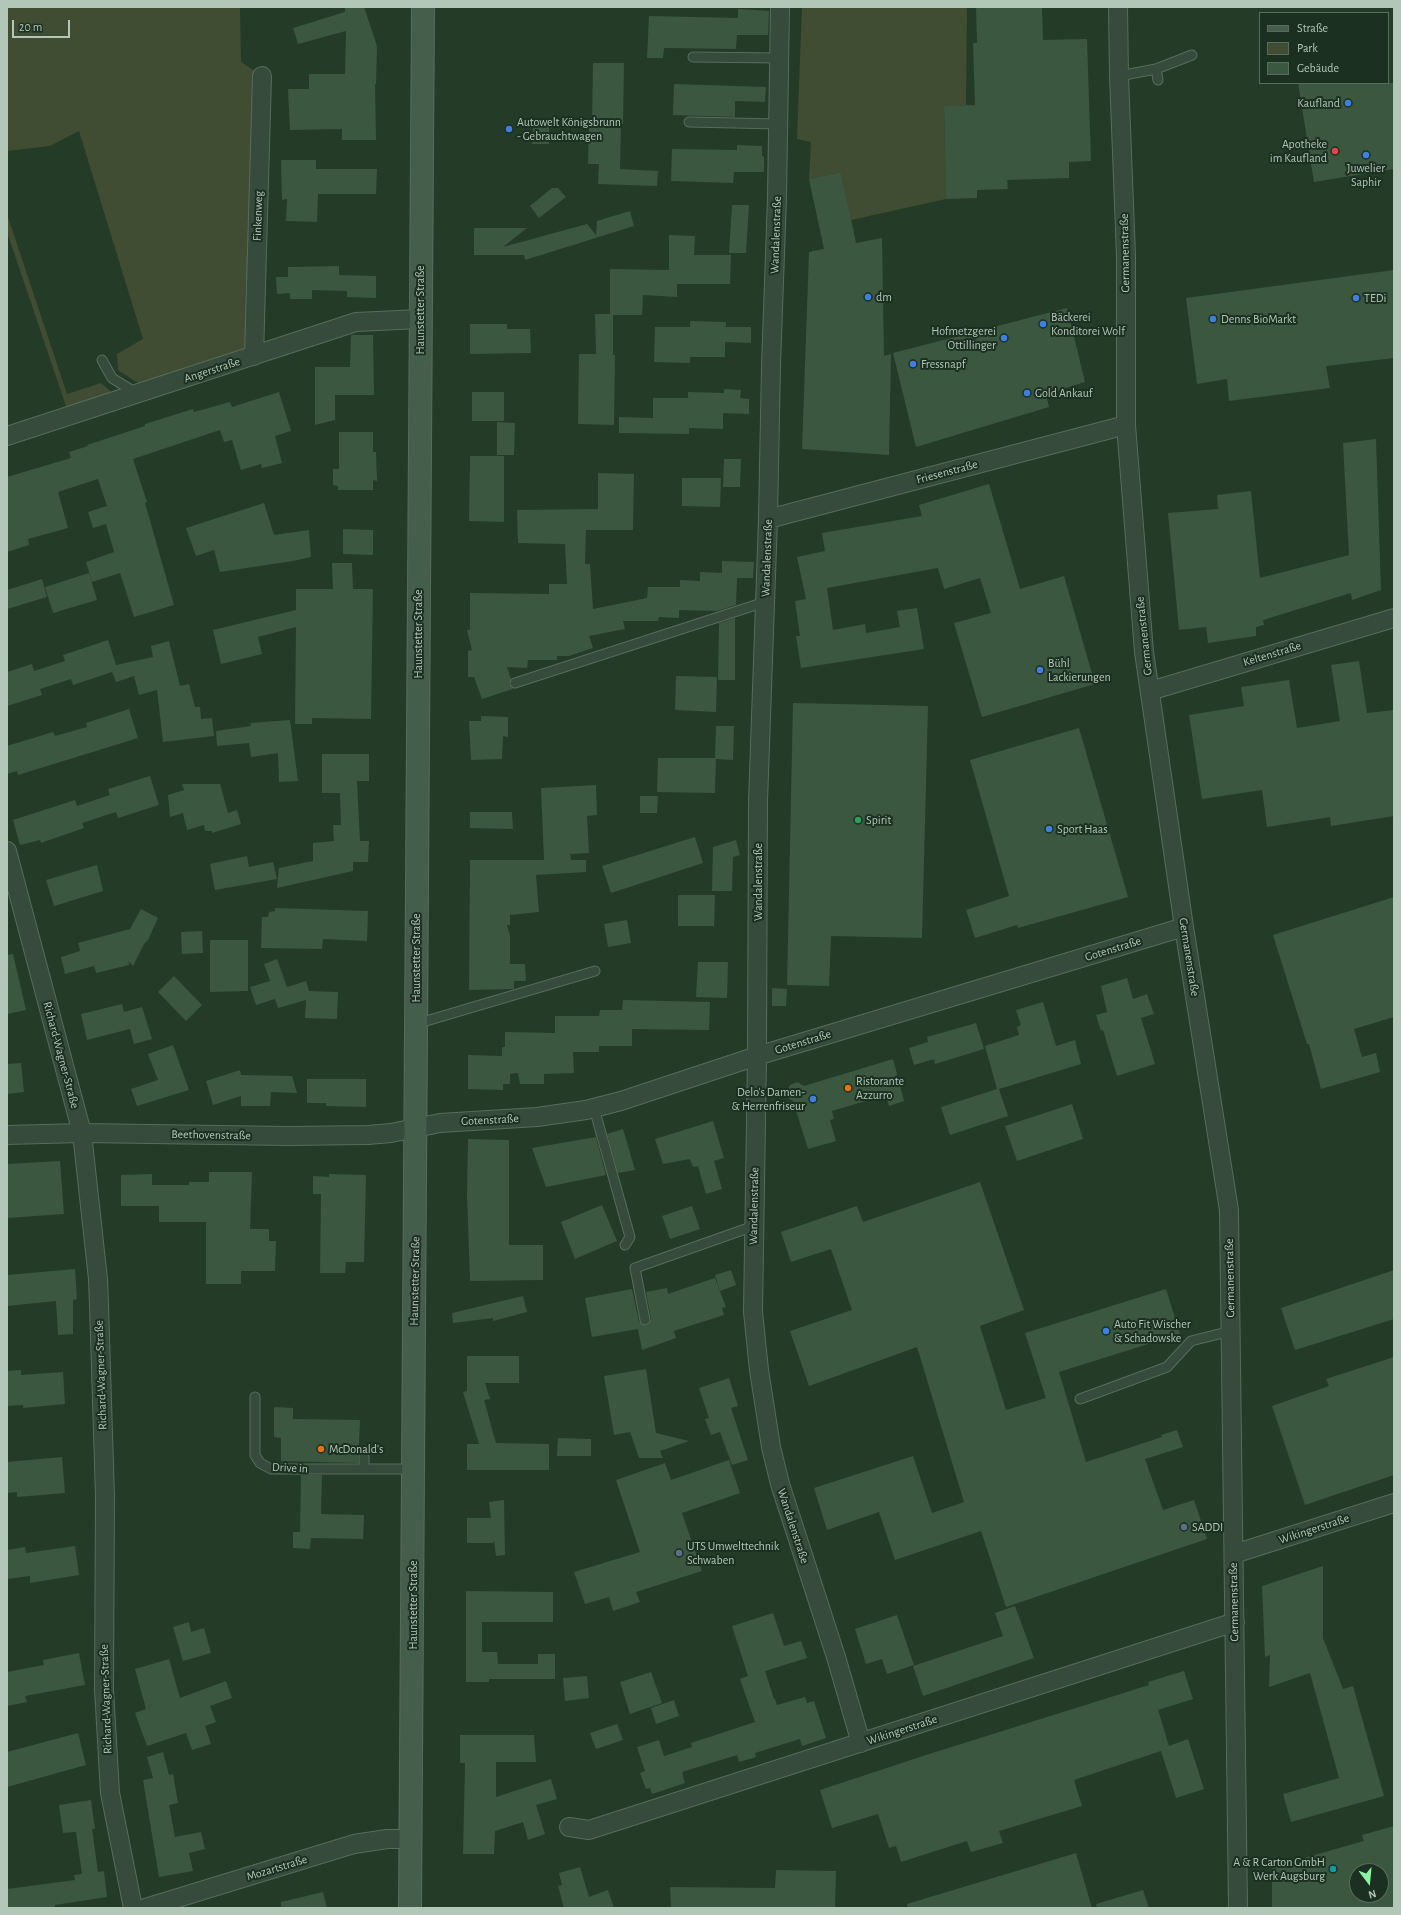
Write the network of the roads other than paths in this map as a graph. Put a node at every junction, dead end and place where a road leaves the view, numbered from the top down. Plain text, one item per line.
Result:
1 (423, 7) edge
2 (780, 7) edge
3 (1118, 7) edge
4 (1192, 55) dead end
5 (693, 57) dead end
6 (778, 58) junction
7 (1156, 68) junction
8 (262, 76) dead end
9 (1119, 76) junction
10 (1158, 80) dead end
11 (690, 122) dead end
12 (778, 124) junction
13 (420, 319) junction
14 (254, 356) junction
15 (102, 360) dead end
16 (137, 394) junction
17 (1126, 425) junction
18 (7, 436) edge
19 (768, 520) junction
20 (765, 602) junction
21 (1394, 618) edge
22 (515, 683) dead end
23 (1150, 691) junction
24 (7, 851) edge
25 (1184, 927) junction
26 (595, 971) dead end
27 (416, 1024) junction
28 (757, 1056) junction
29 (594, 1108) junction
30 (415, 1128) junction
31 (82, 1133) junction
32 (7, 1135) edge
33 (754, 1226) junction
34 (625, 1245) dead end
35 (645, 1320) dead end
36 (1231, 1331) junction
37 (255, 1397) dead end
38 (1080, 1399) dead end
39 (364, 1453) dead end
40 (364, 1469) junction
41 (413, 1469) junction
42 (1394, 1503) edge
43 (1234, 1554) junction
44 (1234, 1622) junction
45 (861, 1743) junction
46 (569, 1827) dead end
47 (411, 1839) junction
48 (133, 1908) edge
49 (145, 1908) edge
50 (410, 1908) edge
51 (1238, 1908) edge

1 - 13 main road, Haunstetter Straße
2 - 6 street, Wandalenstraße
3 - 9 street, Germanenstraße
4 - 7 lane
5 - 6 lane
6 - 12 street, Wandalenstraße
7 - 9 lane
7 - 10 lane
8 - 14 street, Finkenweg
9 - 17 street, Germanenstraße
11 - 12 lane
12 - 19 street, Wandalenstraße
13 - 14 street, Angerstraße
13 - 27 main road, Haunstetter Straße
14 - 16 street, Angerstraße
15 - 16 lane
16 - 18 street, Angerstraße
17 - 19 street, Friesenstraße
17 - 23 street, Germanenstraße
19 - 20 street, Wandalenstraße
20 - 22 lane
20 - 28 street, Wandalenstraße
21 - 23 street, Keltenstraße
23 - 25 street, Germanenstraße
24 - 31 street, Richard-Wagner-Straße
25 - 28 street, Gotenstraße
25 - 36 street, Germanenstraße
26 - 27 lane
27 - 30 main road, Haunstetter Straße
28 - 29 street, Gotenstraße
28 - 33 street, Wandalenstraße
29 - 30 street, Gotenstraße
29 - 34 lane
30 - 31 street, Beethovenstraße
30 - 41 main road, Haunstetter Straße
31 - 32 street, Beethovenstraße
31 - 48 street, Richard-Wagner-Straße
33 - 35 lane
33 - 45 street, Wandalenstraße
36 - 38 lane
36 - 43 street, Germanenstraße
37 - 40 lane, Drive in
39 - 40 lane
40 - 41 lane, Drive in
41 - 47 main road, Haunstetter Straße
42 - 43 street, Wikingerstraße
43 - 44 street, Germanenstraße
44 - 45 street, Wikingerstraße
44 - 51 street, Germanenstraße
45 - 46 street, Wikingerstraße
47 - 49 street, Mozartstraße
47 - 50 main road, Haunstetter Straße

